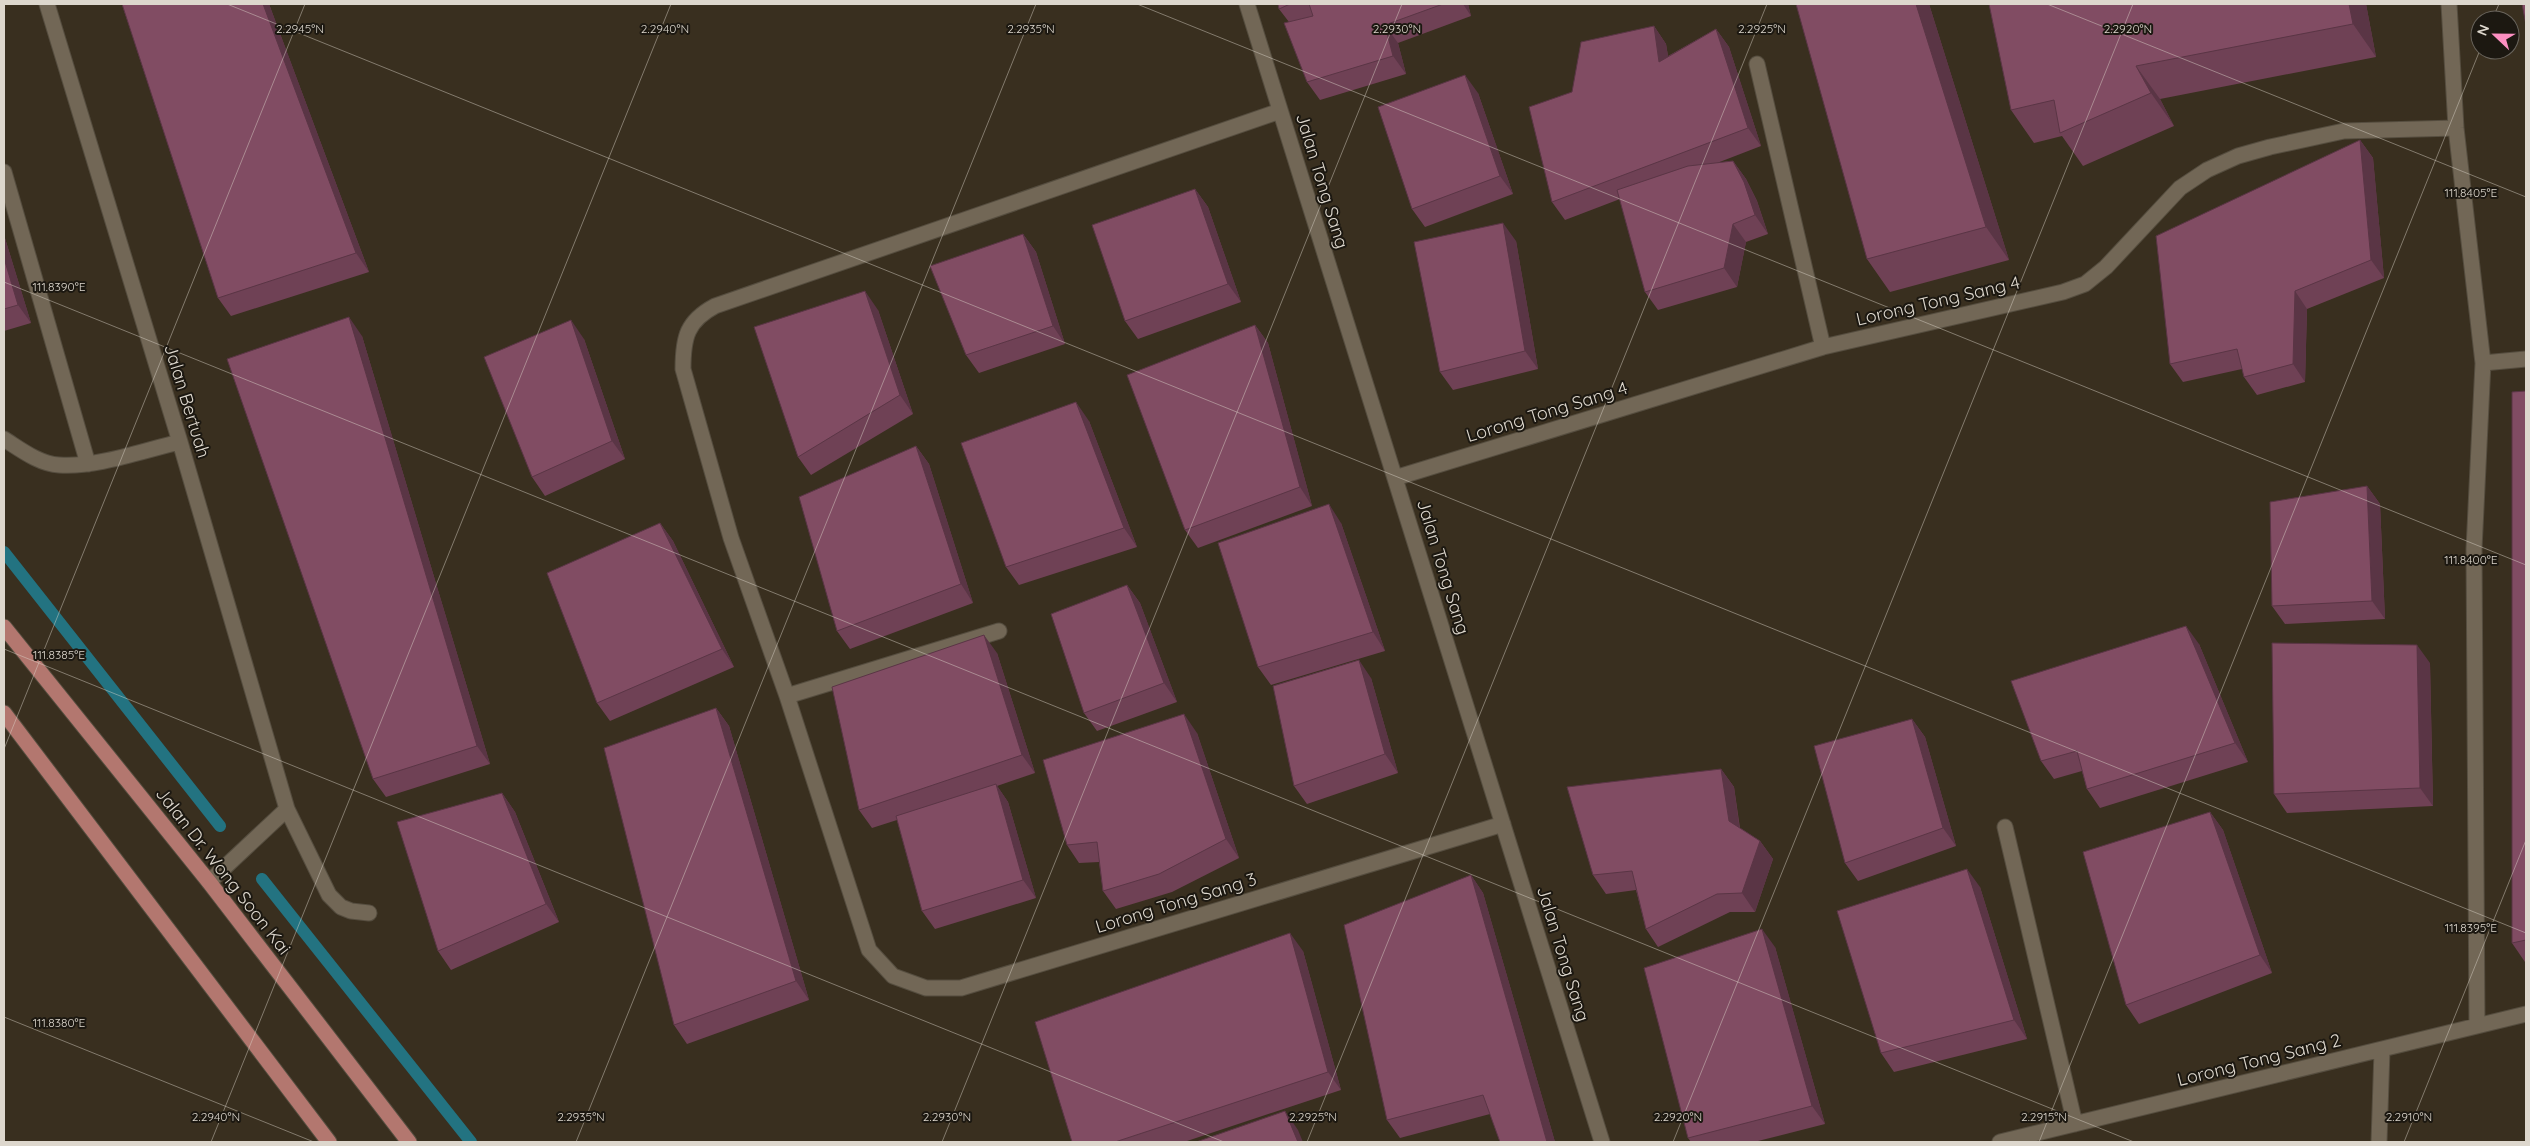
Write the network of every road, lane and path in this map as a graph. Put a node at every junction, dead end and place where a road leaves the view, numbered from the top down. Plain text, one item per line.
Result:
1 (47, 4) edge
2 (1247, 4) edge
3 (2449, 4) edge
4 (1757, 64) dead end
5 (1280, 111) junction
6 (2456, 128) junction
7 (4, 172) edge
8 (1823, 347) junction
9 (2526, 358) edge
10 (2483, 363) junction
11 (4, 439) edge
12 (180, 442) junction
13 (88, 464) junction
14 (1395, 478) junction
15 (4, 627) edge
16 (999, 631) dead end
17 (787, 696) junction
18 (4, 713) edge
19 (287, 810) junction
20 (1503, 824) junction
21 (2005, 828) dead end
22 (209, 882) junction
23 (369, 913) dead end
24 (2526, 1014) edge
25 (2477, 1025) junction
26 (2382, 1050) junction
27 (2075, 1124) junction
28 (329, 1142) edge
29 (410, 1142) edge
30 (1602, 1142) edge
31 (2000, 1142) edge
32 (2379, 1142) edge

1 - 12 street, Jalan Bertuah
2 - 5 street, Jalan Tong Sang
3 - 6 street
4 - 8 street
5 - 14 street, Jalan Tong Sang
5 - 17 street
6 - 8 street, Lorong Tong Sang 4
6 - 10 street
7 - 13 street
8 - 14 street, Lorong Tong Sang 4
9 - 10 street
10 - 25 street
11 - 13 street
12 - 13 street
12 - 19 street, Jalan Bertuah
14 - 20 street, Jalan Tong Sang
15 - 22 main road, Jalan Dr. Wong Soon Kai
16 - 17 street
17 - 20 street, Lorong Tong Sang 3
18 - 28 main road
19 - 22 street
19 - 23 street, Jalan Bertuah
20 - 30 street, Jalan Tong Sang
21 - 27 street
22 - 29 main road, Jalan Dr. Wong Soon Kai
24 - 25 street, Lorong Tong Sang 2
25 - 26 street, Lorong Tong Sang 2
26 - 27 street, Lorong Tong Sang 2
26 - 32 street
27 - 31 street, Lorong Tong Sang 2

